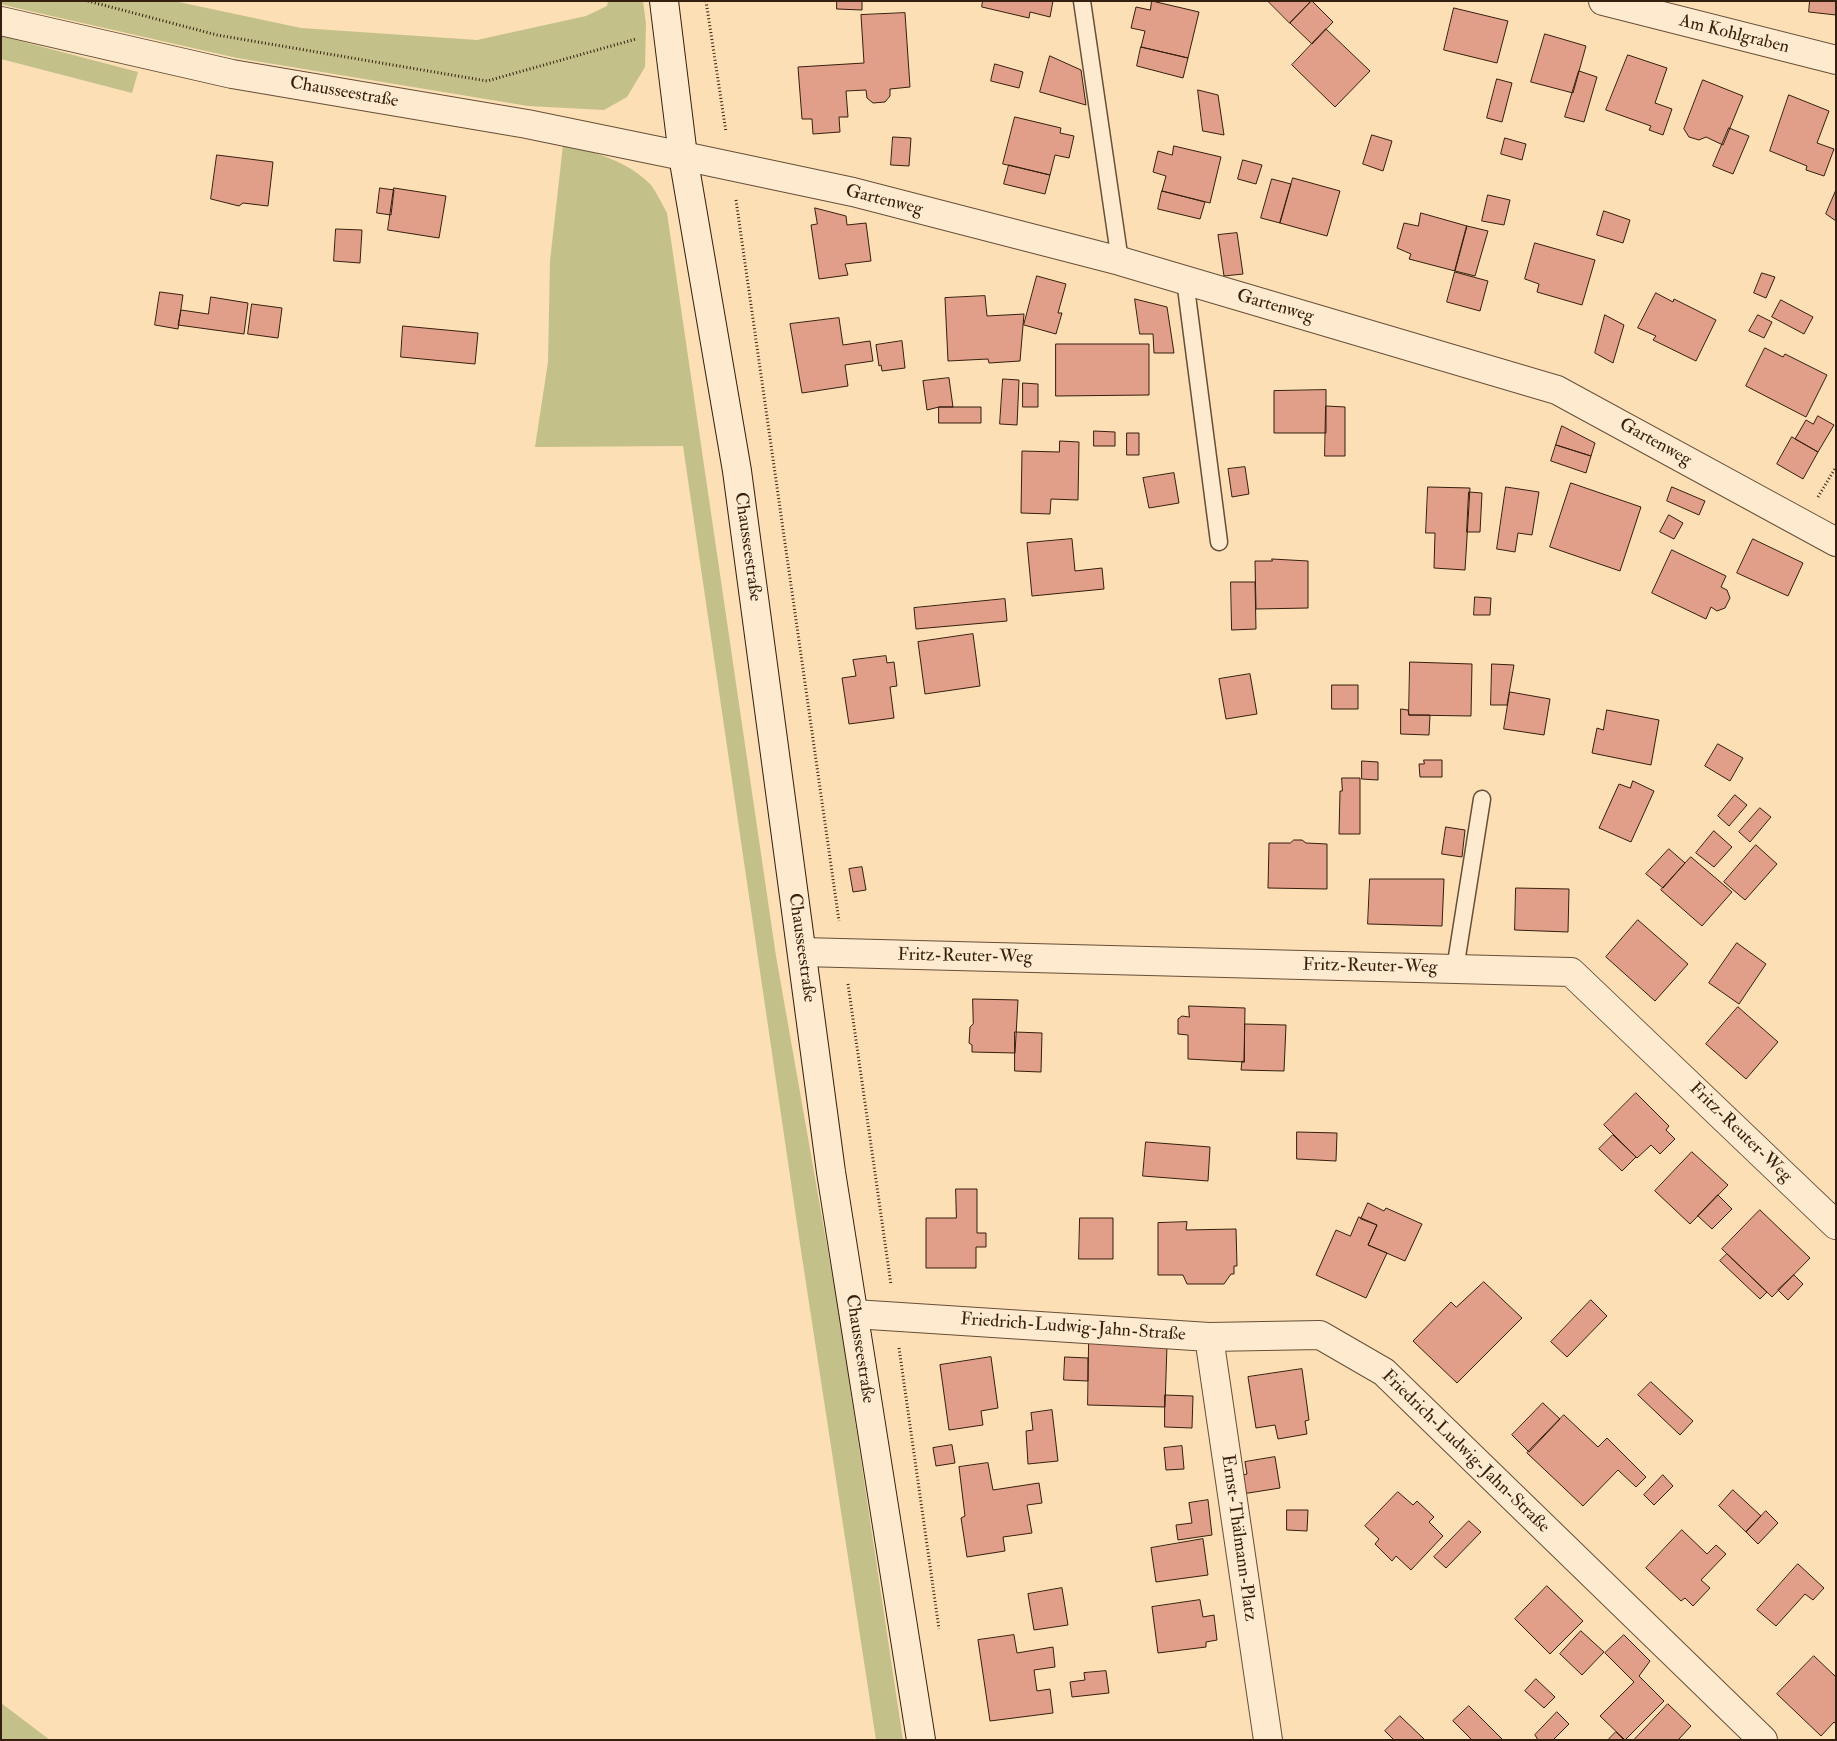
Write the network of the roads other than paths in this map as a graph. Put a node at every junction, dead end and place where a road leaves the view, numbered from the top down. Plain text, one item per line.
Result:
1 (664, 1) edge
2 (1082, 1) edge
3 (1603, 1) edge
4 (4, 22) edge
5 (1836, 60) edge
6 (682, 156) junction
7 (1120, 261) junction
8 (1185, 280) junction
9 (1220, 542) dead end
10 (1836, 542) edge
11 (1482, 799) dead end
12 (802, 952) junction
13 (1455, 969) junction
14 (1836, 1225) edge
15 (854, 1314) junction
16 (1209, 1337) junction
17 (920, 1740) edge
18 (1268, 1740) edge
19 (1764, 1740) edge

1 - 6 street, Chausseestraße
2 - 7 lane
3 - 5 street, Am Kohlgraben
4 - 6 street, Chausseestraße
6 - 7 street, Gartenweg
6 - 12 street, Chausseestraße
7 - 8 street, Gartenweg
8 - 9 lane
8 - 10 street, Gartenweg
11 - 13 lane
12 - 13 street, Fritz-Reuter-Weg
12 - 15 street, Chausseestraße
13 - 14 street, Fritz-Reuter-Weg
15 - 16 street, Friedrich-Ludwig-Jahn-Straße
15 - 17 street, Chausseestraße
16 - 18 street, Ernst-Thälmann-Platz
16 - 19 street, Friedrich-Ludwig-Jahn-Straße

